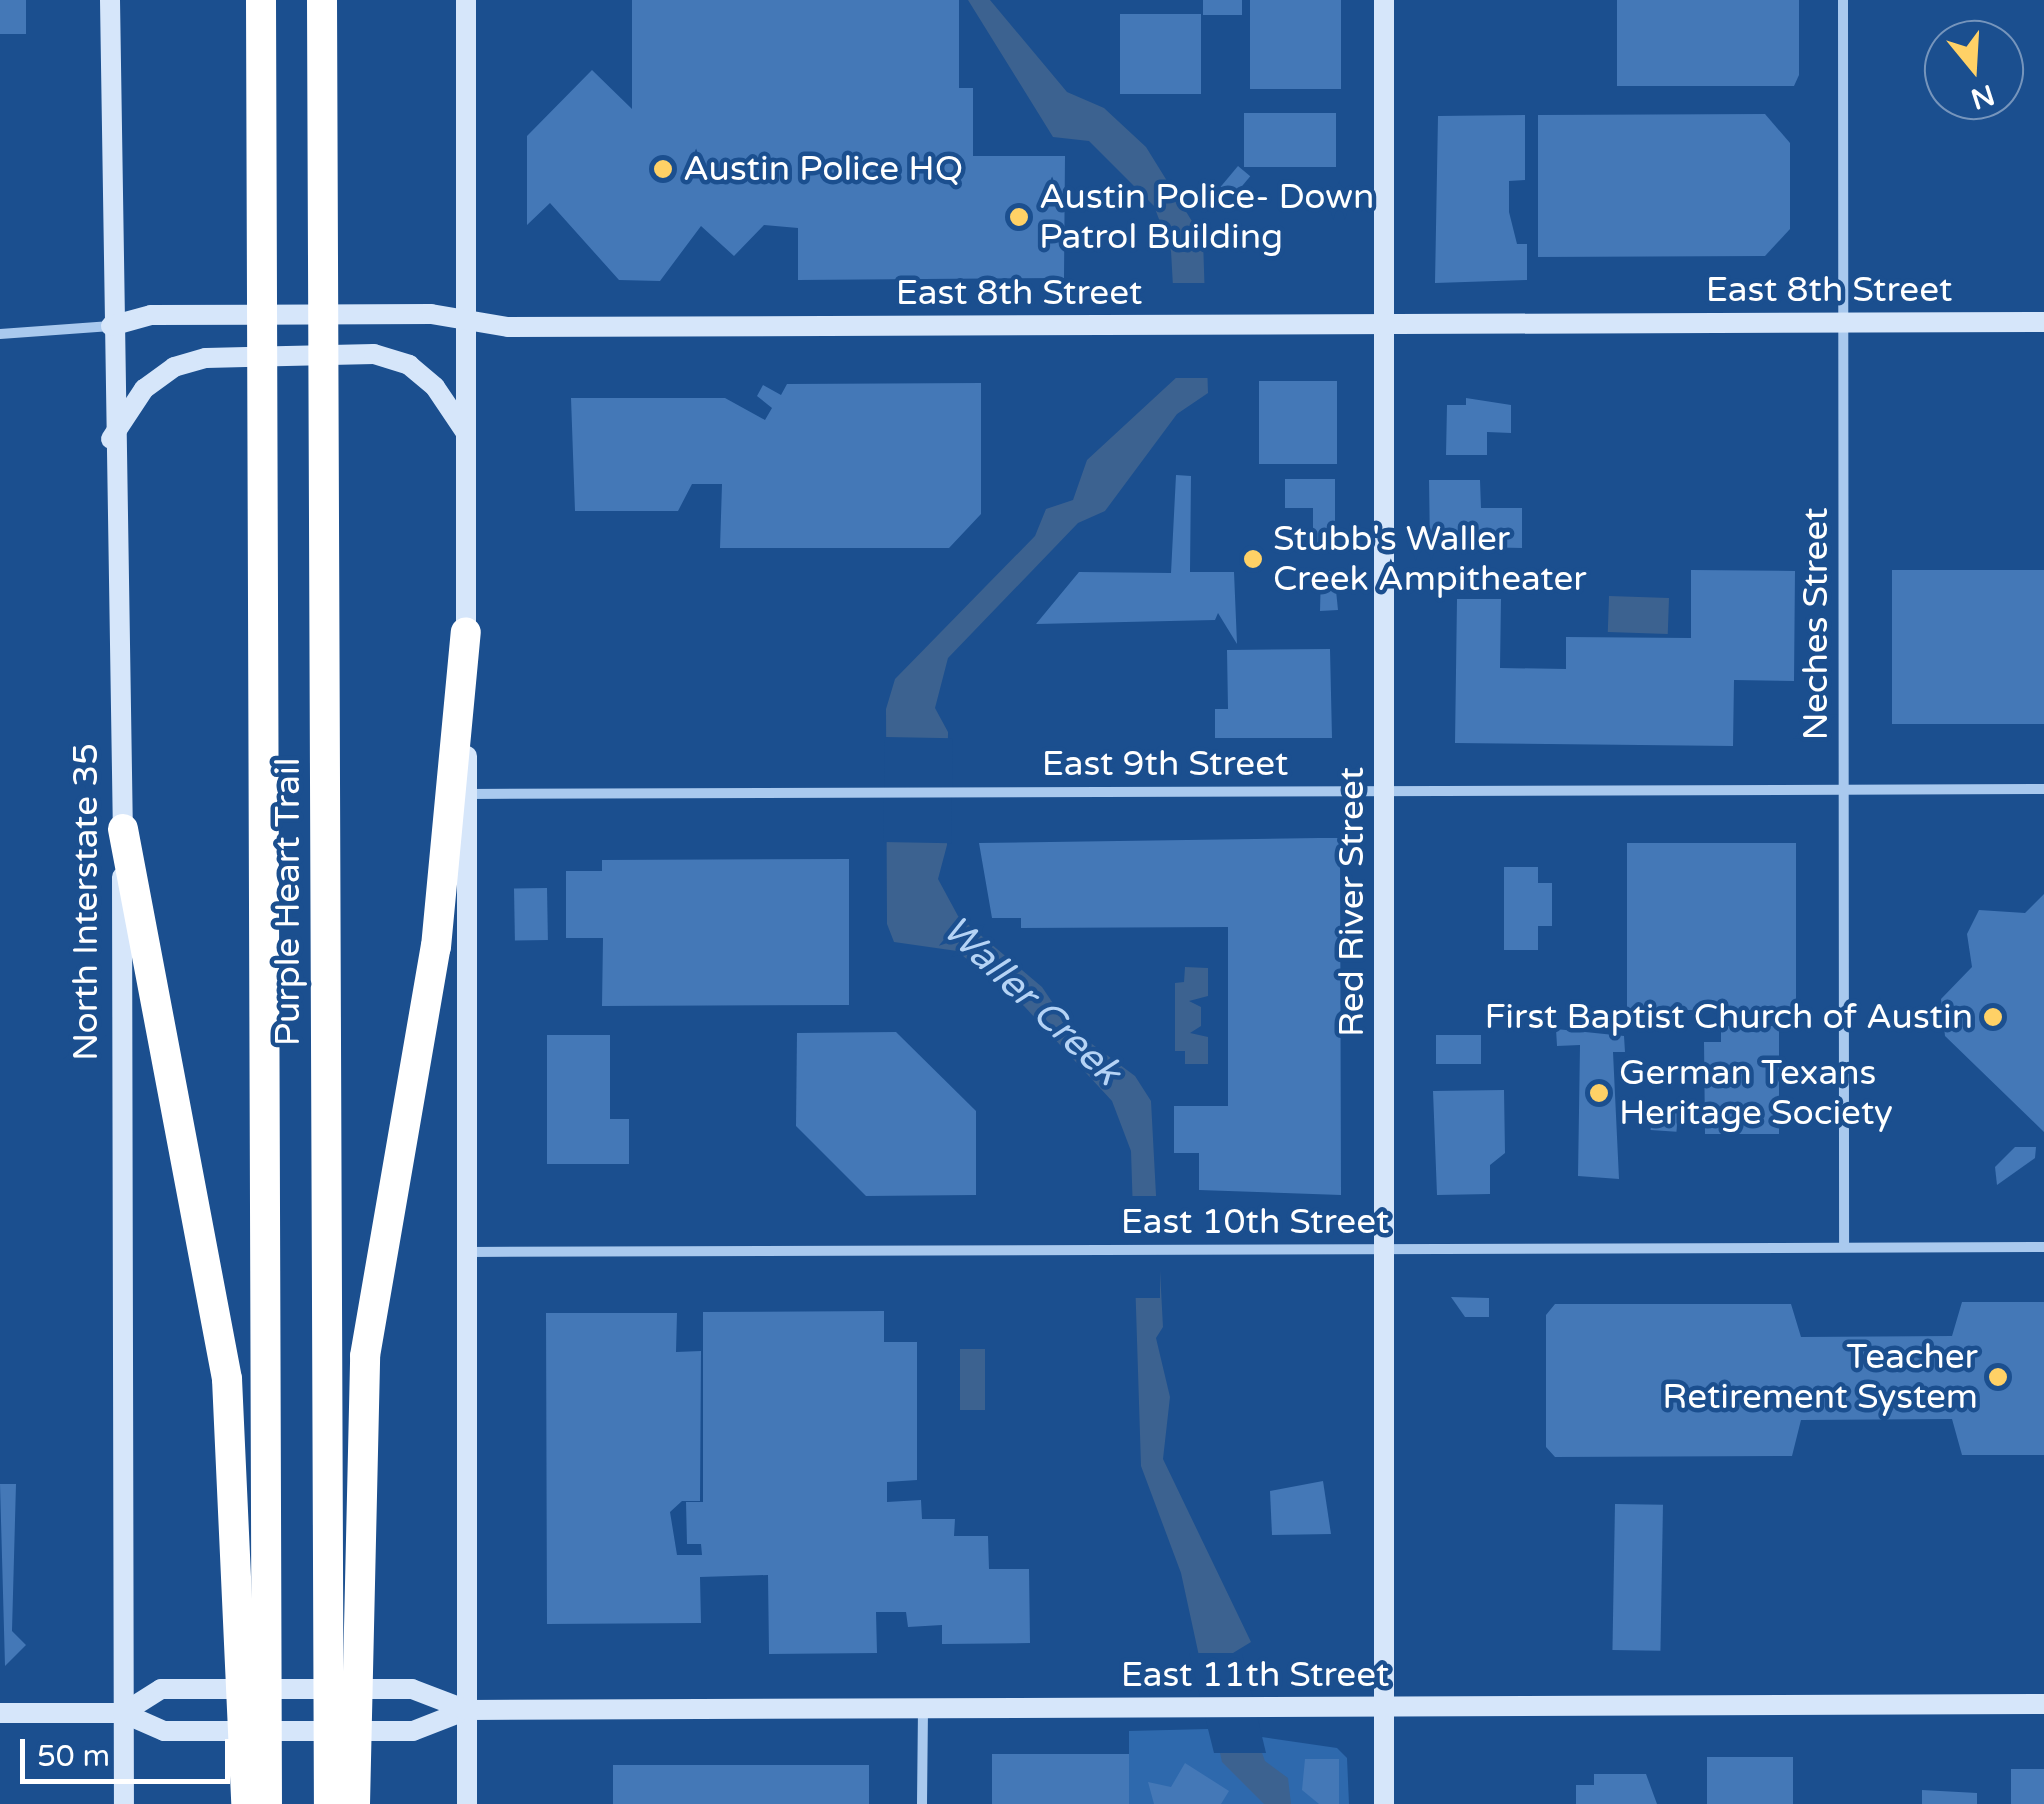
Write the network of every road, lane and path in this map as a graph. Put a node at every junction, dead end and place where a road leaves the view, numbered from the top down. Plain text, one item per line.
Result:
1 (110, 0) edge
2 (261, 0) edge
3 (322, 0) edge
4 (466, 0) edge
5 (1384, 0) edge
6 (1844, 0) edge
7 (2044, 322) edge
8 (1844, 323) junction
9 (1384, 324) junction
10 (111, 326) junction
11 (467, 327) junction
12 (0, 334) edge
13 (467, 435) junction
14 (111, 438) junction
15 (466, 632) junction
16 (2044, 789) edge
17 (1844, 790) junction
18 (1384, 791) junction
19 (467, 794) junction
20 (123, 830) junction
21 (2044, 1246) edge
22 (1844, 1247) junction
23 (1384, 1249) junction
24 (467, 1252) junction
25 (2044, 1704) edge
26 (1385, 1706) junction
27 (924, 1709) junction
28 (467, 1710) junction
29 (0, 1712) edge
30 (123, 1713) junction
31 (124, 1804) edge
32 (246, 1804) edge
33 (267, 1804) edge
34 (329, 1804) edge
35 (355, 1804) edge
36 (467, 1804) edge
37 (922, 1804) edge
38 (1384, 1804) edge

1 - 10 main road, North Interstate 35
2 - 33 highway, Purple Heart Trail
3 - 34 highway, Purple Heart Trail
4 - 11 main road
5 - 9 main road, Red River Street
6 - 8 street, Neches Street
7 - 8 main road, East 8th Street
8 - 9 main road, East 8th Street
8 - 17 street, Neches Street
9 - 11 main road, East 8th Street
9 - 18 main road, Red River Street
10 - 11 main road, East 8th Street
10 - 12 street, East 8th Street
10 - 14 main road, North Interstate 35
11 - 13 main road
13 - 14 main road
13 - 15 main road
14 - 20 main road, North Interstate 35
15 - 19 main road
15 - 35 highway
16 - 17 street, East 9th Street
17 - 18 street, East 9th Street
17 - 22 street, Neches Street
18 - 19 street, East 9th Street
18 - 23 main road, Red River Street
19 - 24 main road
20 - 30 main road, North Interstate 35
20 - 32 highway
21 - 22 street, East 10th Street
22 - 23 street, East 10th Street
23 - 24 street, East 10th Street
23 - 26 main road, Red River Street
24 - 28 main road
25 - 26 main road, East 11th Street
26 - 27 main road, East 11th Street
26 - 38 main road, Red River Street
27 - 28 main road, East 11th Street
27 - 37 street
28 - 30 main road, East 11th Street
28 - 30 main road, East 11th Street
28 - 36 main road
29 - 30 main road, East 11th Street
30 - 31 main road, North Interstate 35

